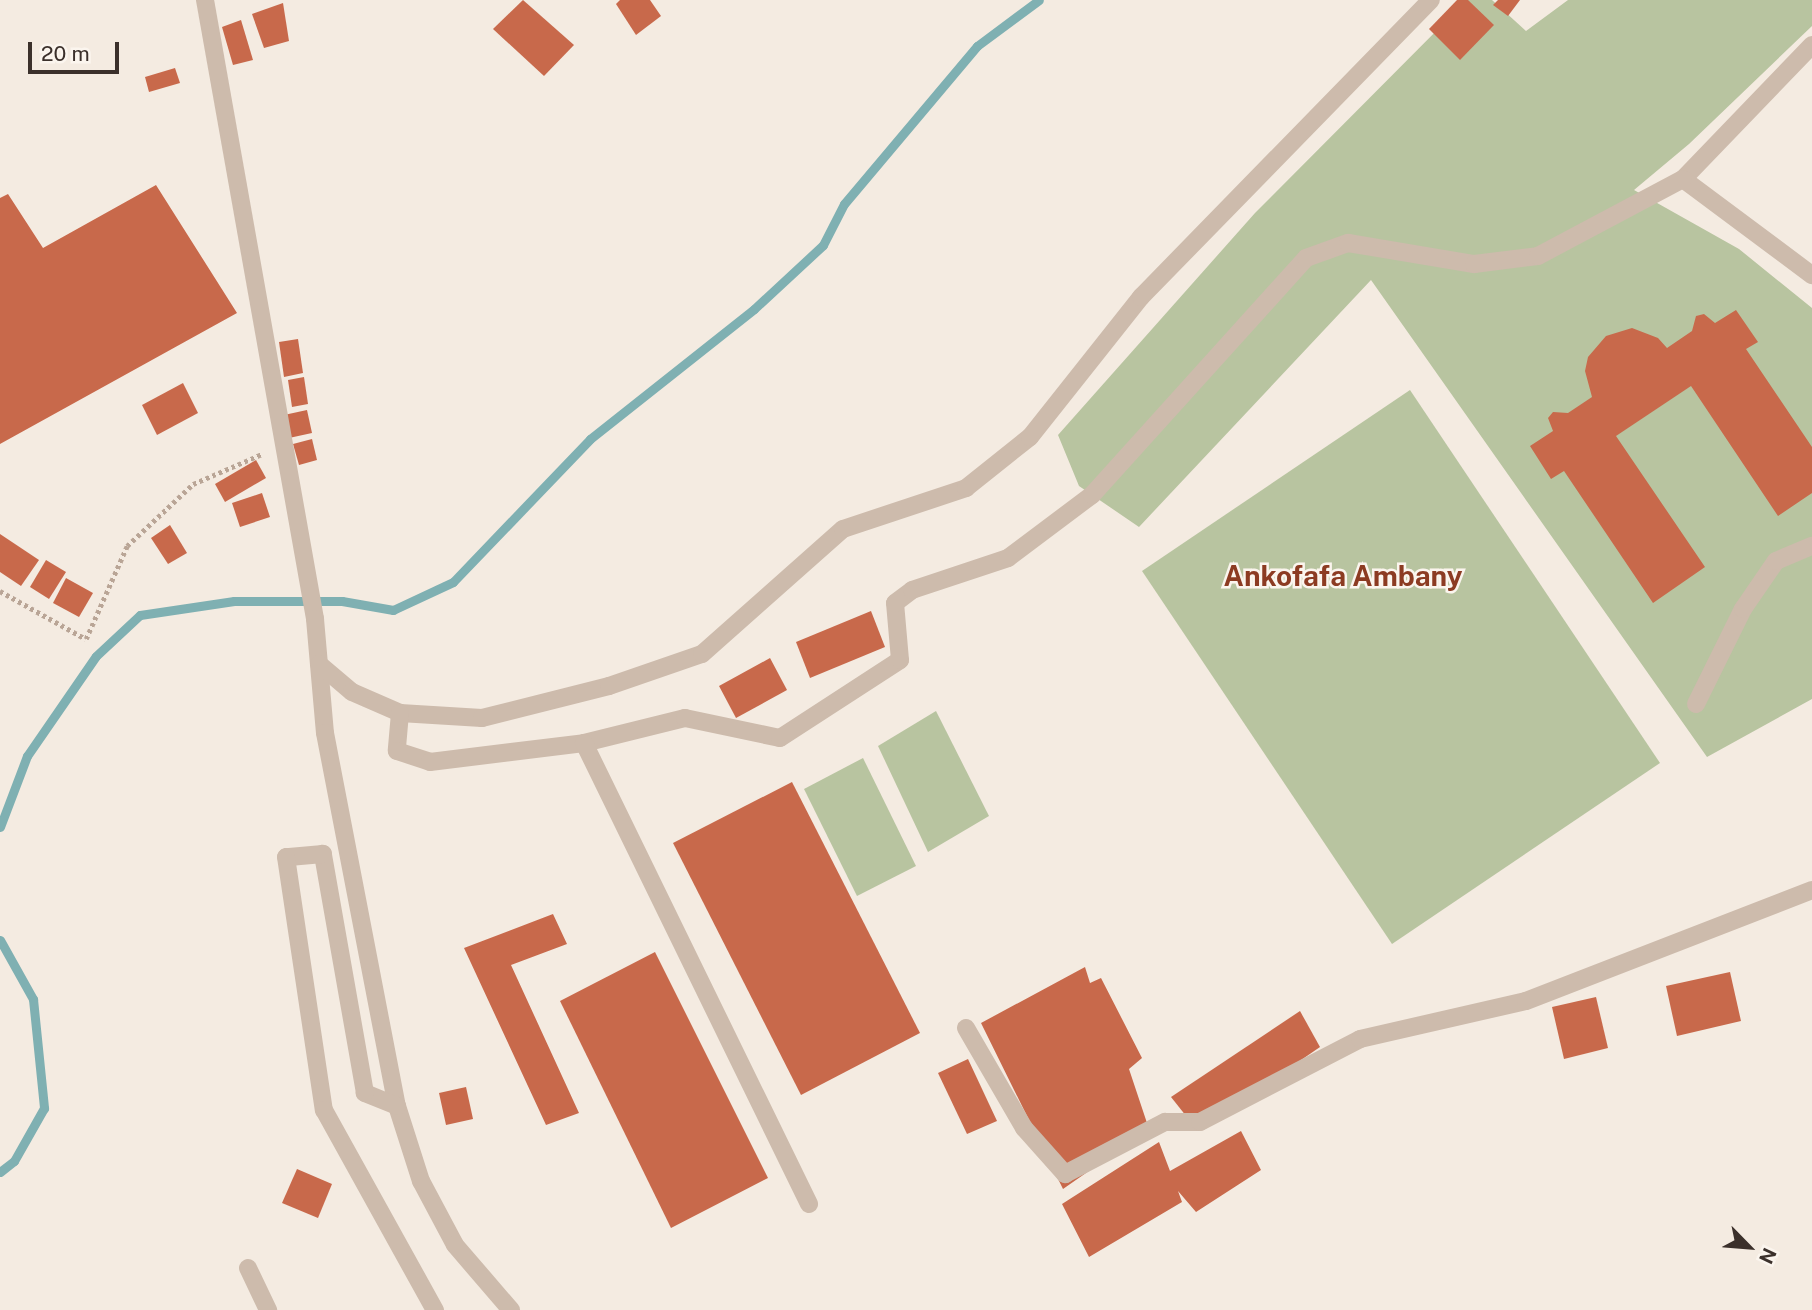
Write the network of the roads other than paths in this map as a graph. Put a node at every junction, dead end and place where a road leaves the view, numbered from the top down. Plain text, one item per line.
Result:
1 (205, 0) edge
2 (1431, 0) edge
3 (1812, 45) edge
4 (1683, 179) junction
5 (1812, 275) edge
6 (1812, 546) edge
7 (319, 664) junction
8 (1696, 704) dead end
9 (400, 713) junction
10 (584, 743) junction
11 (1812, 890) edge
12 (966, 1028) dead end
13 (397, 1106) junction
14 (809, 1204) dead end
15 (248, 1268) dead end
16 (268, 1310) edge
17 (435, 1310) edge
18 (511, 1310) edge

1 - 7 street
2 - 9 street
3 - 4 street
4 - 5 street
4 - 10 street
6 - 8 street
7 - 9 street
7 - 13 street
9 - 10 street
10 - 14 street
11 - 12 street
13 - 17 street
13 - 18 street
15 - 16 street

